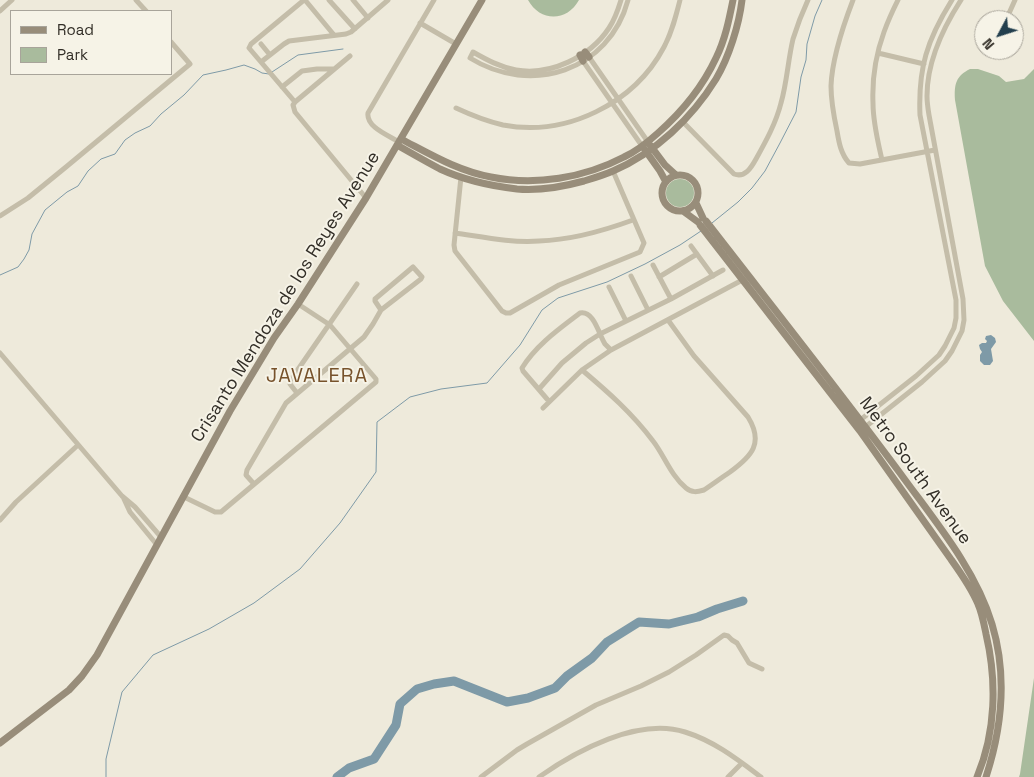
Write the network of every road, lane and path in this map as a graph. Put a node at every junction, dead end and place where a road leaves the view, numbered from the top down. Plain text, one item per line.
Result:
1 (12, 0) edge
2 (136, 0) edge
3 (305, 0) edge
4 (329, 0) edge
5 (353, 0) edge
6 (378, 0) edge
7 (388, 0) edge
8 (434, 0) edge
9 (482, 0) edge
10 (622, 0) edge
11 (628, 0) edge
12 (680, 0) edge
13 (733, 0) edge
14 (742, 0) edge
15 (808, 0) edge
16 (853, 0) edge
17 (898, 0) edge
18 (952, 0) edge
19 (961, 0) edge
20 (382, 5) junction
21 (0, 10) edge
22 (145, 10) edge
23 (368, 18) junction
24 (420, 23) junction
25 (354, 29) junction
26 (334, 35) junction
27 (172, 43) edge
28 (261, 44) dead end
29 (456, 44) junction
30 (878, 53) junction
31 (270, 55) junction
32 (350, 56) dead end
33 (584, 56) junction
34 (261, 62) junction
35 (924, 64) junction
36 (334, 69) junction
37 (282, 87) junction
38 (618, 99) junction
39 (295, 102) junction
40 (612, 103) junction
41 (456, 108) dead end
42 (683, 122) junction
43 (399, 142) junction
44 (647, 147) junction
45 (935, 150) junction
46 (927, 151) junction
47 (882, 160) junction
48 (613, 171) junction
49 (676, 175) junction
50 (461, 177) junction
51 (666, 182) junction
52 (366, 198) junction
53 (696, 203) junction
54 (683, 211) junction
55 (0, 216) edge
56 (633, 220) junction
57 (702, 222) junction
58 (455, 233) junction
59 (691, 246) dead end
60 (697, 254) junction
61 (653, 265) dead end
62 (724, 270) dead end
63 (631, 276) dead end
64 (713, 276) junction
65 (659, 277) junction
66 (745, 279) junction
67 (357, 284) dead end
68 (609, 287) dead end
69 (671, 299) junction
70 (298, 304) junction
71 (381, 310) junction
72 (648, 310) junction
73 (668, 320) junction
74 (626, 321) junction
75 (330, 325) junction
76 (600, 334) junction
77 (350, 349) junction
78 (611, 350) junction
79 (0, 353) edge
80 (582, 370) junction
81 (539, 389) junction
82 (297, 393) junction
83 (547, 399) dead end
84 (543, 408) dead end
85 (858, 422) junction
86 (863, 429) junction
87 (78, 446) junction
88 (254, 484) junction
89 (122, 496) junction
90 (184, 497) junction
91 (0, 520) edge
92 (161, 537) junction
93 (157, 545) junction
94 (762, 669) dead end
95 (0, 743) edge
96 (742, 763) junction
97 (481, 777) edge
98 (539, 777) edge
99 (728, 777) edge
100 (760, 777) edge
101 (977, 777) edge
102 (986, 777) edge

1 - 21 street
2 - 22 street
3 - 26 street
3 - 34 street
4 - 25 street
5 - 23 street
6 - 20 street
7 - 20 street
8 - 24 street
9 - 29 street, Crisanto Mendoza de los Reyes Avenue
10 - 33 street
11 - 33 street
12 - 38 street
13 - 44 street
14 - 42 street
15 - 42 street
16 - 47 street
17 - 30 street
18 - 35 street
19 - 45 street
20 - 23 street
23 - 25 street
24 - 29 street
24 - 43 street
25 - 26 street
26 - 31 street
27 - 55 street
28 - 31 street
29 - 43 street, Crisanto Mendoza de los Reyes Avenue
30 - 35 street
30 - 47 street
31 - 34 street
32 - 36 street
33 - 33 street
33 - 38 street, Metro South Avenue
33 - 40 street, Metro South Avenue
34 - 37 street
35 - 46 street
36 - 37 street
36 - 39 street
37 - 39 street
38 - 40 street
38 - 44 street, Metro South Avenue
39 - 52 street
40 - 41 street
40 - 44 street, Metro South Avenue
42 - 44 street
43 - 44 street
43 - 50 street
43 - 52 street, Crisanto Mendoza de los Reyes Avenue
44 - 48 street
44 - 49 street, Metro South Avenue
44 - 51 street, Metro South Avenue
45 - 46 street
45 - 86 street
46 - 47 street
46 - 85 street
48 - 50 street
48 - 56 street
49 - 51 street
49 - 53 street, Metro South Avenue
50 - 58 street
51 - 54 street, Metro South Avenue
52 - 70 street, Crisanto Mendoza de los Reyes Avenue
53 - 54 street
53 - 57 street, Metro South Avenue
54 - 57 street, Metro South Avenue
56 - 58 street
56 - 58 street
57 - 66 street, Metro South Avenue
59 - 60 street
60 - 64 street
60 - 65 street
61 - 65 street
62 - 64 street
63 - 72 street
64 - 69 street
65 - 69 street
66 - 73 street
66 - 85 street, Metro South Avenue
67 - 75 street
68 - 74 street
69 - 72 street
70 - 75 street
70 - 90 street, Crisanto Mendoza de los Reyes Avenue
71 - 71 street
71 - 77 street
72 - 74 street
73 - 78 street
73 - 80 street
74 - 76 street
75 - 77 street
75 - 82 street
76 - 78 street
76 - 81 street
76 - 81 street
77 - 82 street
77 - 88 street
78 - 80 street
79 - 87 street
80 - 84 street
81 - 83 street
82 - 88 street
85 - 86 street, Metro South Avenue
86 - 101 street, Metro South Avenue
86 - 102 street, Metro South Avenue
87 - 89 street
87 - 91 street
88 - 90 street
89 - 92 street
89 - 93 street
90 - 92 street, Crisanto Mendoza de los Reyes Avenue
92 - 93 street, Crisanto Mendoza de los Reyes Avenue
93 - 95 street, Crisanto Mendoza de los Reyes Avenue
94 - 97 street
96 - 98 street
96 - 99 street
96 - 100 street

